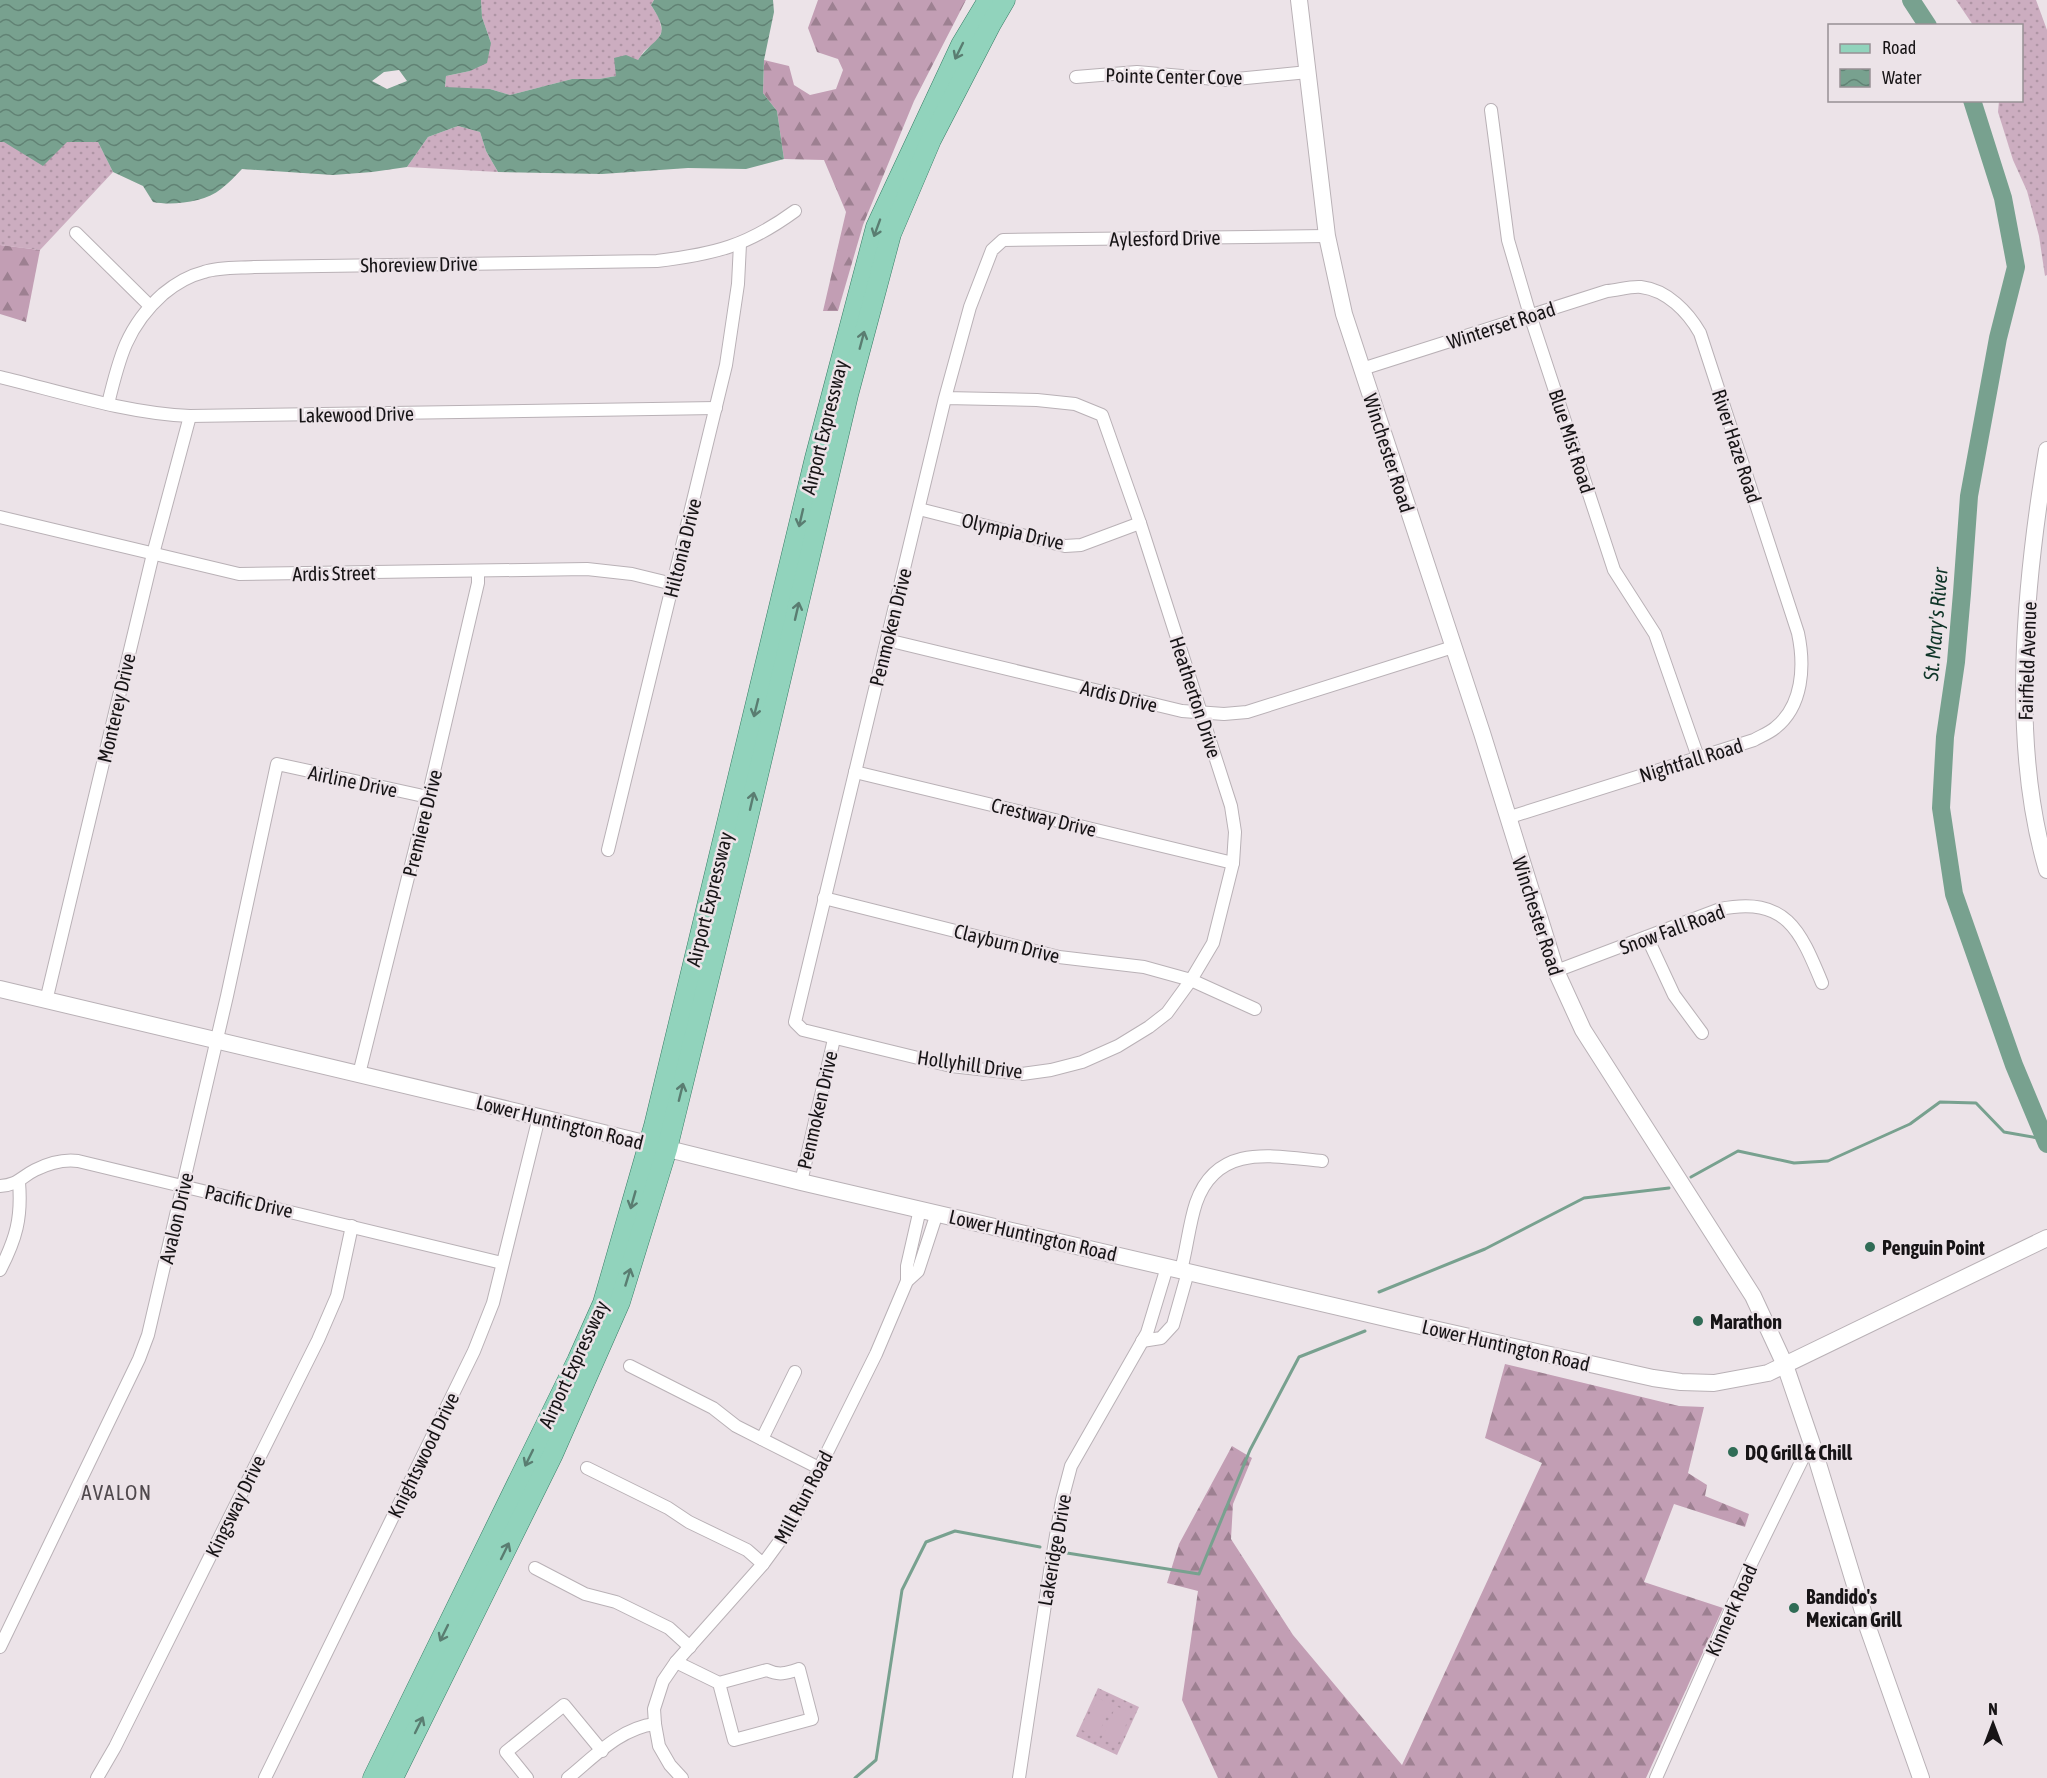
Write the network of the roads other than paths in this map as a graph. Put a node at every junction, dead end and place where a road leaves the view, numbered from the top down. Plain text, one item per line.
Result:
1 (987, 0) edge
2 (1005, 0) edge
3 (1299, 0) edge
4 (1308, 72) junction
5 (1076, 77) dead end
6 (1491, 110) dead end
7 (795, 211) dead end
8 (76, 233) dead end
9 (1326, 236) junction
10 (1003, 240) joint
11 (740, 244) junction
12 (1641, 287) joint
13 (150, 306) junction
14 (1530, 315) junction
15 (1362, 369) junction
16 (0, 377) edge
17 (945, 398) junction
18 (108, 404) junction
19 (716, 408) junction
20 (190, 416) junction
21 (2047, 450) edge
22 (919, 509) junction
23 (0, 517) edge
24 (1140, 524) junction
25 (153, 554) junction
26 (478, 571) junction
27 (673, 584) junction
28 (1798, 633) joint
29 (887, 640) junction
30 (1453, 647) junction
31 (1200, 711) junction
32 (1698, 757) junction
33 (277, 764) joint
34 (855, 772) junction
35 (428, 797) junction
36 (1507, 818) junction
37 (608, 850) dead end
38 (1233, 863) junction
39 (2047, 870) edge
40 (824, 898) junction
41 (1647, 937) junction
42 (1556, 971) junction
43 (1191, 981) junction
44 (1822, 983) dead end
45 (0, 989) edge
46 (46, 1001) junction
47 (1255, 1009) dead end
48 (795, 1022) joint
49 (1702, 1034) dead end
50 (834, 1039) junction
51 (216, 1041) junction
52 (359, 1074) junction
53 (539, 1117) junction
54 (658, 1146) junction
55 (1322, 1161) dead end
56 (19, 1182) junction
57 (801, 1182) junction
58 (183, 1185) junction
59 (0, 1186) edge
60 (920, 1209) junction
61 (937, 1213) junction
62 (352, 1226) junction
63 (2043, 1240) edge
64 (502, 1263) junction
65 (0, 1270) edge
66 (1179, 1270) junction
67 (907, 1281) junction
68 (1142, 1341) junction
69 (1785, 1365) junction
70 (630, 1366) dead end
71 (795, 1372) dead end
72 (762, 1439) junction
73 (1814, 1447) junction
74 (587, 1468) dead end
75 (819, 1468) junction
76 (763, 1564) junction
77 (535, 1568) dead end
78 (0, 1647) edge
79 (690, 1647) junction
80 (676, 1662) junction
81 (719, 1683) junction
82 (655, 1724) junction
83 (602, 1751) junction
84 (98, 1778) edge
85 (265, 1778) edge
86 (373, 1778) edge
87 (393, 1778) edge
88 (527, 1778) edge
89 (568, 1778) edge
90 (682, 1778) edge
91 (1019, 1778) edge
92 (1656, 1778) edge
93 (1921, 1778) edge

1 -> 54 main road, Airport Expressway
54 -> 2 main road, Airport Expressway
3 - 4 main road, Winchester Road
4 - 5 street, Pointe Center Cove
4 - 9 main road, Winchester Road
6 - 14 street, Blue Mist Road
7 - 11 street, Shoreview Drive
8 - 13 street
9 - 10 street, Aylesford Drive
9 - 15 main road, Winchester Road
10 - 17 street, Penmoken Drive
11 - 13 street, Shoreview Drive
11 - 19 street, Hiltonia Drive
12 - 14 street, Winterset Road
12 - 28 street, River Haze Road
13 - 18 street, Shoreview Drive
14 - 15 street, Winterset Road
14 - 32 street, Blue Mist Road
15 - 30 main road, Winchester Road
16 - 18 street, Lakewood Drive
17 - 22 street, Penmoken Drive
17 - 24 street, Heatherton Drive
18 - 20 street, Lakewood Drive
19 - 20 street, Lakewood Drive
19 - 27 street, Hiltonia Drive
20 - 25 street, Monterey Drive
21 - 39 main road, Fairfield Avenue
22 - 24 street, Olympia Drive
22 - 29 street, Penmoken Drive
23 - 25 street, Ardis Street
24 - 31 street, Heatherton Drive
25 - 26 street, Ardis Street
25 - 46 street, Monterey Drive
26 - 27 street, Ardis Street
26 - 35 street, Premiere Drive
27 - 37 street, Hiltonia Drive
28 - 32 street, Nightfall Road
29 - 31 street, Ardis Drive
29 - 34 street, Penmoken Drive
30 - 31 street, Ardis Drive
30 - 36 main road, Winchester Road
31 - 38 street, Heatherton Drive
32 - 36 street, Nightfall Road
33 - 35 street, Airline Drive
33 - 51 street, Avalon Drive
34 - 38 street, Crestway Drive
34 - 40 street, Penmoken Drive
35 - 52 street, Premiere Drive
36 - 42 main road, Winchester Road
38 - 43 street, Heatherton Drive
40 - 43 street, Clayburn Drive
40 - 48 street, Penmoken Drive
41 - 42 street, Snow Fall Road
41 - 44 street, Snow Fall Road
41 - 49 street
42 - 69 main road, Winchester Road
43 - 47 street, Clayburn Drive
43 - 50 street, Hollyhill Drive
45 - 46 main road, Lower Huntington Road
46 - 51 main road, Lower Huntington Road
48 - 50 street, Hollyhill Drive
50 - 57 street, Penmoken Drive
51 - 52 main road, Lower Huntington Road
51 - 58 street, Avalon Drive
52 - 53 main road, Lower Huntington Road
53 - 54 main road, Lower Huntington Road
53 - 64 street, Knightswood Drive
54 - 57 main road, Lower Huntington Road
54 -> 86 main road, Airport Expressway
87 -> 54 main road, Airport Expressway
55 - 66 street
56 - 58 street, Pacific Drive
56 - 59 street, Pacific Drive
56 - 65 street
57 - 60 main road, Lower Huntington Road
58 - 62 street, Pacific Drive
58 - 78 street, Avalon Drive
60 - 61 main road, Lower Huntington Road
60 - 67 street, Mill Run Road
61 - 66 main road, Lower Huntington Road
61 - 67 street, Mill Run Road
62 - 64 street, Pacific Drive
62 - 84 street, Kingsway Drive
63 - 69 main road, Lower Huntington Road
64 - 85 street, Knightswood Drive
66 - 68 street, Lakeridge Drive
66 - 68 street
66 - 69 main road, Lower Huntington Road
67 - 75 street, Mill Run Road
68 - 91 street, Lakeridge Drive
69 - 73 main road, Winchester Road
70 - 72 street
71 - 72 street
72 - 75 street
73 - 92 street, Kinnerk Road
73 - 93 main road, Winchester Road
74 - 76 street
75 - 76 street, Mill Run Road
76 - 79 street, Mill Run Road
77 - 79 street
79 - 80 street, Mill Run Road
80 - 81 street
80 - 82 street, Mill Run Road
81 - 81 street
82 - 83 street
82 - 90 street
83 - 88 street
83 - 89 street

